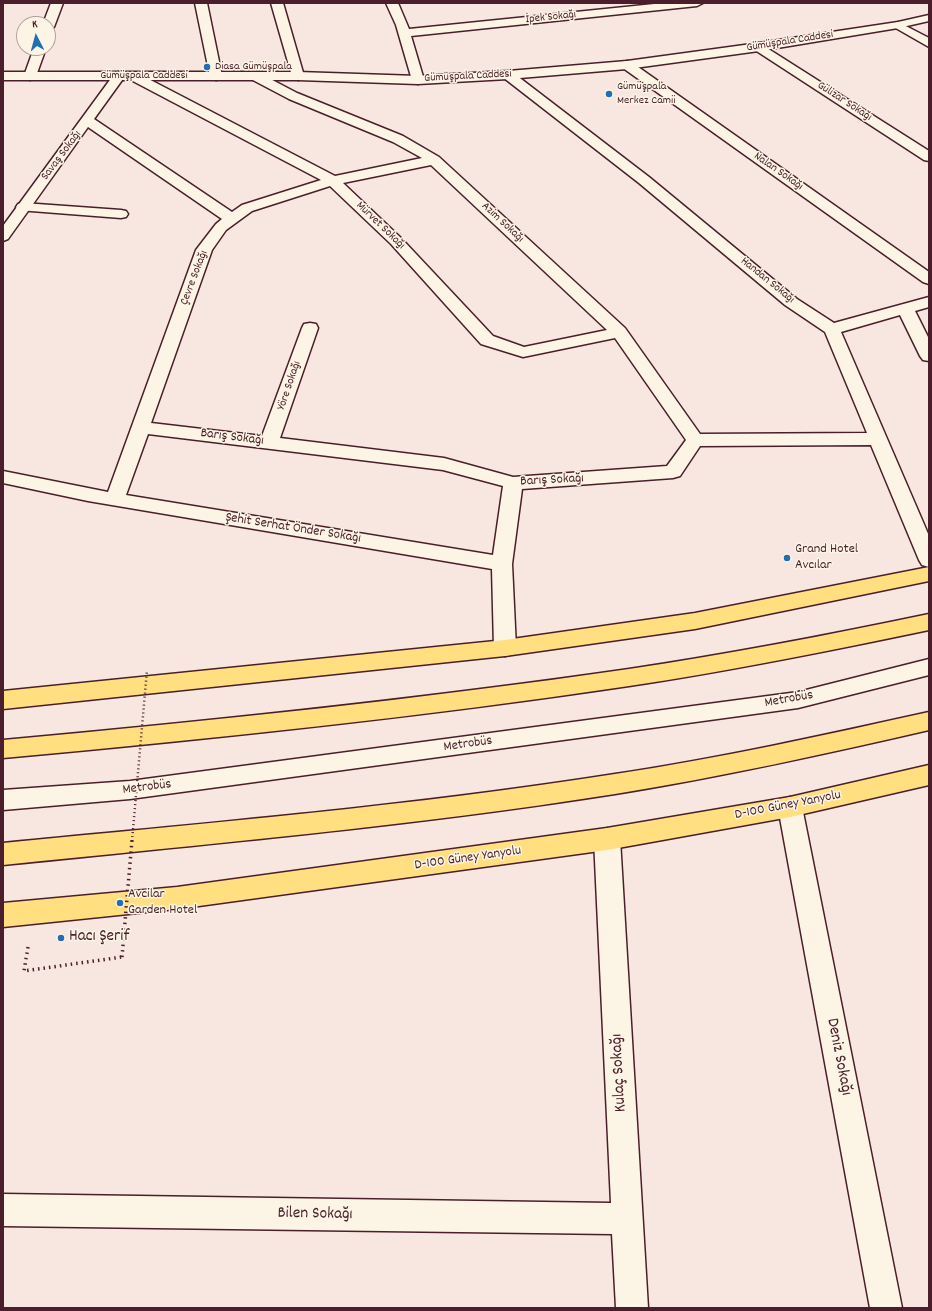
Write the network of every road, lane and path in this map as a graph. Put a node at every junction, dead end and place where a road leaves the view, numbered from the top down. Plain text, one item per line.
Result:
1 (57, 3) edge
2 (201, 3) edge
3 (277, 3) edge
4 (392, 3) edge
5 (697, 3) edge
6 (52, 16) edge
7 (929, 18) edge
8 (898, 25) junction
9 (405, 33) junction
10 (929, 43) edge
11 (759, 47) junction
12 (37, 56) edge
13 (627, 64) junction
14 (508, 75) junction
15 (3, 76) edge
16 (30, 76) junction
17 (126, 76) junction
18 (216, 76) junction
19 (255, 76) junction
20 (298, 76) junction
21 (418, 80) junction
22 (88, 121) junction
23 (929, 157) edge
24 (434, 160) junction
25 (333, 181) junction
26 (23, 207) junction
27 (121, 214) dead end
28 (232, 219) junction
29 (3, 236) edge
30 (929, 279) edge
31 (929, 302) edge
32 (905, 308) junction
33 (310, 328) dead end
34 (832, 329) junction
35 (618, 332) junction
36 (929, 356) edge
37 (140, 427) junction
38 (878, 439) junction
39 (694, 440) junction
40 (270, 443) junction
41 (3, 477) edge
42 (513, 483) junction
43 (115, 500) junction
44 (929, 560) edge
45 (502, 564) junction
46 (929, 574) edge
47 (929, 622) edge
48 (505, 648) junction
49 (929, 667) edge
50 (147, 670) dead end
51 (3, 700) edge
52 (929, 721) edge
53 (3, 749) edge
54 (929, 776) edge
55 (3, 800) edge
56 (790, 807) junction
57 (607, 839) junction
58 (3, 854) edge
59 (3, 915) edge
60 (24, 971) dead end
61 (3, 1210) edge
62 (628, 1219) junction
63 (632, 1308) edge
64 (886, 1308) edge

1 - 6 street
2 - 18 street
3 - 20 street
4 - 9 street
5 - 9 street, İpek Sokağı
7 - 8 street, Gümüşpala Caddesi
8 - 10 street
8 - 11 street, Gümüşpala Caddesi
9 - 21 street
11 - 13 street, Gümüşpala Caddesi
11 - 23 street, Gülizar Sokağı
12 - 16 street
13 - 14 street, Gümüşpala Caddesi
13 - 30 street, Nalan Sokağı
14 - 21 street, Gümüşpala Caddesi
14 - 34 street, Handan Sokağı
15 - 16 street, Gümüşpala Caddesi
16 - 17 street, Gümüşpala Caddesi
17 - 18 street, Gümüşpala Caddesi
17 - 22 street, Savaş Sokağı
17 - 25 street, Mürvet Sokağı
18 - 19 street, Gümüşpala Caddesi
19 - 20 street, Gümüşpala Caddesi
19 - 24 street, Azim Sokağı
20 - 21 street, Gümüşpala Caddesi
22 - 26 street, Savaş Sokağı
22 - 28 street
24 - 25 street, Çevre Sokağı
24 - 35 street, Azim Sokağı
25 - 28 street, Çevre Sokağı
25 - 35 street, Mürvet Sokağı
26 - 27 lane
26 - 29 street, Savaş Sokağı
28 - 37 street, Çevre Sokağı
31 - 32 street
32 - 34 street
32 - 36 street
33 - 40 street, Yöre Sokağı
34 - 38 street
35 - 39 street, Azim Sokağı
37 - 40 street, Barış Sokağı
37 - 43 street, Çevre Sokağı
38 - 39 street
38 - 44 street
39 - 42 street, Barış Sokağı
40 - 42 street, Barış Sokağı
41 - 43 street, Şehit Serhat Önder Sokağı
42 - 45 street
43 - 45 street, Şehit Serhat Önder Sokağı
45 - 48 street
46 - 48 main road
47 - 53 main road
48 - 51 main road
49 - 55 lane, Metrobüs
50 - 60 path, bridge
52 - 58 main road
54 - 56 main road, D-100 Güney Yanyolu
56 - 57 main road, D-100 Güney Yanyolu
56 - 64 street, Deniz Sokağı
57 - 59 main road, D-100 Güney Yanyolu
57 - 62 street, Kulaç Sokağı
61 - 62 street, Bilen Sokağı
62 - 63 street, Kulaç Sokağı

